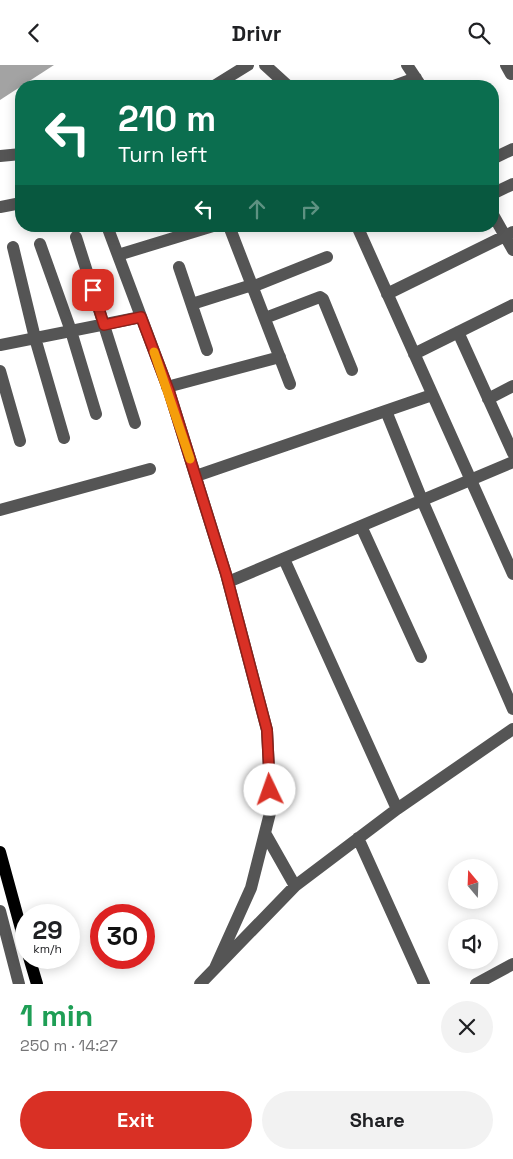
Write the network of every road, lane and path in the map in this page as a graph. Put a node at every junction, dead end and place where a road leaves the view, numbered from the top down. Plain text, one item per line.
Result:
1 (248, 65) edge
2 (265, 65) edge
3 (407, 65) edge
4 (224, 80) edge
5 (281, 80) edge
6 (417, 80) edge
7 (513, 149) edge
8 (15, 155) edge
9 (499, 156) edge
10 (0, 157) edge
11 (513, 184) edge
12 (499, 191) edge
13 (15, 204) edge
14 (0, 207) edge
15 (499, 222) edge
16 (109, 232) edge
17 (193, 232) edge
18 (231, 232) edge
19 (360, 232) edge
20 (509, 234) edge
21 (76, 237) dead end
22 (40, 243) dead end
23 (13, 247) dead end
24 (513, 250) edge
25 (118, 255) junction
26 (327, 257) dead end
27 (179, 267) dead end
28 (252, 286) junction
29 (387, 293) junction
30 (192, 304) junction
31 (513, 305) edge
32 (141, 317) junction
33 (265, 318) junction
34 (104, 325) junction
35 (71, 331) junction
36 (458, 332) junction
37 (35, 338) junction
38 (0, 345) edge
39 (207, 350) dead end
40 (414, 354) junction
41 (280, 357) junction
42 (352, 370) dead end
43 (0, 371) edge
44 (290, 384) dead end
45 (513, 386) edge
46 (167, 387) junction
47 (432, 395) junction
48 (488, 399) junction
49 (386, 411) junction
50 (96, 414) dead end
51 (135, 423) dead end
52 (64, 438) dead end
53 (20, 441) dead end
54 (513, 453) edge
55 (513, 462) edge
56 (150, 469) dead end
57 (196, 476) junction
58 (470, 480) junction
59 (422, 500) junction
60 (0, 510) edge
61 (361, 526) junction
62 (284, 559) junction
63 (513, 574) edge
64 (228, 582) junction
65 (421, 657) dead end
66 (513, 709) edge
67 (513, 729) edge
68 (397, 809) junction
69 (265, 833) junction
70 (358, 838) junction
71 (0, 852) edge
72 (294, 886) junction
73 (15, 907) edge
74 (0, 911) edge
75 (513, 964) edge
76 (33, 969) edge
77 (215, 969) junction
78 (19, 984) edge
79 (37, 984) edge
80 (200, 984) edge
81 (424, 984) edge
82 (476, 984) edge

1 - 4 street
2 - 5 street
3 - 6 street
7 - 9 street
8 - 10 street
11 - 12 street
13 - 14 street
15 - 20 street
16 - 25 street
17 - 25 street
18 - 28 street
19 - 29 street
20 - 24 street
20 - 29 street
21 - 34 street
22 - 35 street
23 - 37 street
25 - 32 street
26 - 28 street
27 - 30 street
28 - 30 street
28 - 33 street
29 - 40 street
30 - 39 street
31 - 36 street
32 - 34 street
32 - 46 street
33 - 41 street
33 - 42 street
34 - 35 street
34 - 51 street
35 - 37 street
35 - 50 street
36 - 40 street
36 - 48 street
37 - 38 street
37 - 52 street
40 - 47 street
41 - 44 street
41 - 46 street
43 - 53 street
45 - 48 street
46 - 57 street
47 - 49 street
47 - 58 street
48 - 54 street
49 - 57 street
49 - 59 street
55 - 58 street
56 - 60 street
57 - 64 street
58 - 59 street
58 - 63 street
59 - 61 street
59 - 66 street
61 - 62 street
61 - 65 street
62 - 64 street
62 - 68 street
64 - 69 street
67 - 68 street
68 - 70 street
69 - 72 street
69 - 77 street
70 - 72 street
70 - 81 street
71 - 73 main road
72 - 77 street
74 - 78 street
75 - 82 street
76 - 79 main road
77 - 80 street

